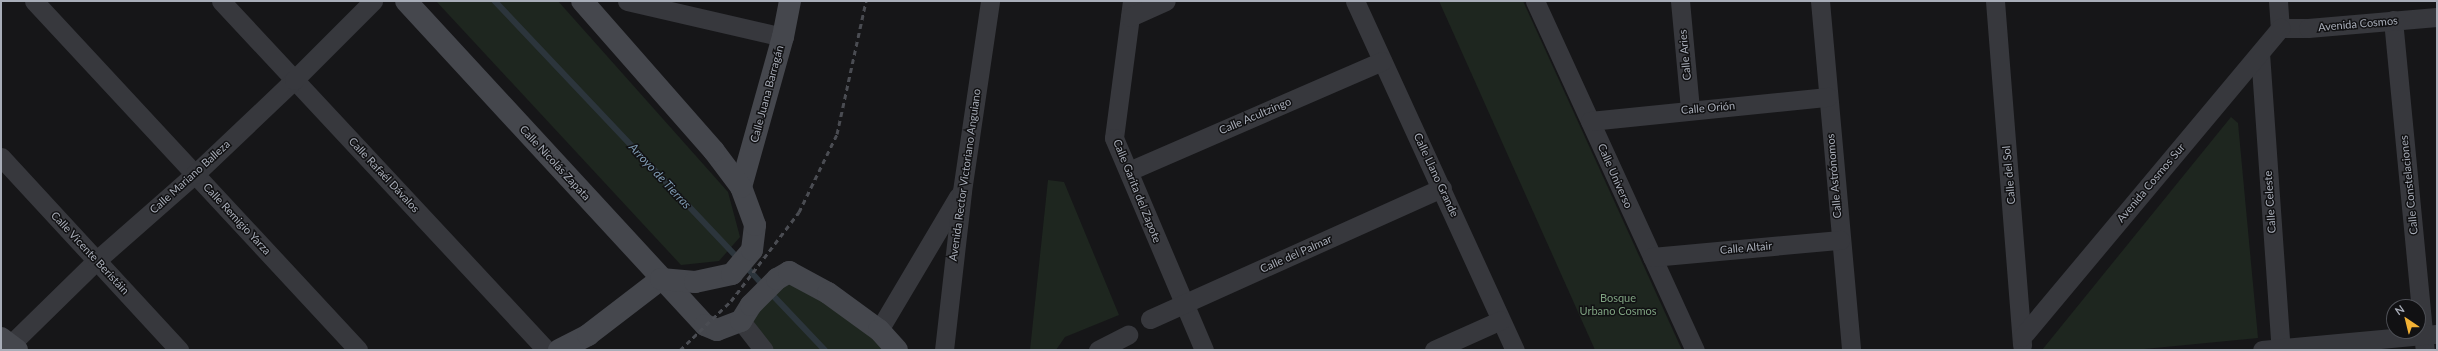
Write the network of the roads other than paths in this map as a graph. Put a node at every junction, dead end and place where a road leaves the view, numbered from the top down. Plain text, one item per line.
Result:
1 (34, 1) edge
2 (221, 1) edge
3 (373, 1) edge
4 (406, 1) edge
5 (582, 1) edge
6 (627, 1) edge
7 (790, 1) edge
8 (990, 1) edge
9 (1166, 1) edge
10 (1355, 1) edge
11 (1535, 1) edge
12 (1680, 1) edge
13 (1820, 1) edge
14 (1995, 1) edge
15 (2278, 1) edge
16 (1131, 9) edge
17 (2437, 17) edge
18 (2393, 20) junction
19 (2280, 28) junction
20 (783, 37) junction
21 (2260, 53) junction
22 (1382, 61) junction
23 (294, 80) junction
24 (1828, 97) junction
25 (1690, 109) junction
26 (1590, 120) junction
27 (1, 157) edge
28 (1128, 171) junction
29 (195, 174) junction
30 (741, 187) junction
31 (1442, 188) junction
32 (962, 191) junction
33 (1840, 240) junction
34 (1652, 257) junction
35 (97, 260) junction
36 (661, 279) junction
37 (1184, 304) junction
38 (746, 313) junction
39 (1150, 319) dead end
40 (1501, 320) junction
41 (879, 330) junction
42 (1128, 335) dead end
43 (2429, 340) edge
44 (2022, 344) edge
45 (8, 346) edge
46 (2274, 349) edge
47 (180, 350) edge
48 (358, 350) edge
49 (546, 350) edge
50 (559, 350) edge
51 (764, 350) edge
52 (897, 350) edge
53 (944, 350) edge
54 (1098, 350) edge
55 (1204, 350) edge
56 (1434, 350) edge
57 (1514, 350) edge
58 (1695, 350) edge
59 (1851, 350) edge

1 - 29 street, Calle Remigio Yarza
2 - 23 street, Calle Rafaél Dávalos
3 - 23 street, Calle Mariano Balleza
4 - 36 street, Calle Nicolás Zapata
5 - 30 street
6 - 20 street
7 - 20 street, Calle Juana Barragán
8 - 32 street, Avenida Rector Victoriano Anguiano
9 - 16 street
10 - 22 street, Calle Llano Grande
11 - 26 street, Calle Universo
12 - 25 street, Calle Aries
13 - 24 street, Calle Astrónomos
14 - 44 street, Calle del Sol
15 - 19 street
16 - 28 street, Calle Garita del Zapote
17 - 18 street, Avenida Cosmos
18 - 19 street, Avenida Cosmos
18 - 43 street, Calle Constelaciones
19 - 21 street, Avenida Cosmos Sur
20 - 30 street, Calle Juana Barragán
21 - 44 street, Avenida Cosmos Sur
21 - 46 street, Calle Celeste
22 - 28 street, Calle Acultzingo
22 - 31 street, Calle Llano Grande
23 - 29 street, Calle Mariano Balleza
23 - 49 street, Calle Rafaél Dávalos
24 - 25 street, Calle Orión
24 - 33 street, Calle Astrónomos
25 - 26 street, Calle Orión
26 - 34 street, Calle Universo
27 - 35 street, Calle Vicente Beristáin
28 - 37 street, Calle Garita del Zapote
29 - 35 street, Calle Mariano Balleza
29 - 48 street, Calle Remigio Yarza
30 - 36 street
31 - 37 street, Calle del Palmar
31 - 40 street, Calle Llano Grande
32 - 41 street
32 - 53 street, Avenida Rector Victoriano Anguiano
33 - 34 street, Calle Altair
33 - 59 street, Calle Astrónomos
34 - 58 street, Calle Universo
35 - 45 street, Calle Mariano Balleza
35 - 47 street, Calle Vicente Beristáin
36 - 38 street, Calle Nicolás Zapata
36 - 50 street
37 - 39 street, Calle del Palmar
37 - 55 street, Calle Garita del Zapote
38 - 41 street
38 - 51 street
40 - 56 street
40 - 57 street, Calle Llano Grande
41 - 52 street
42 - 54 street
43 - 46 street

